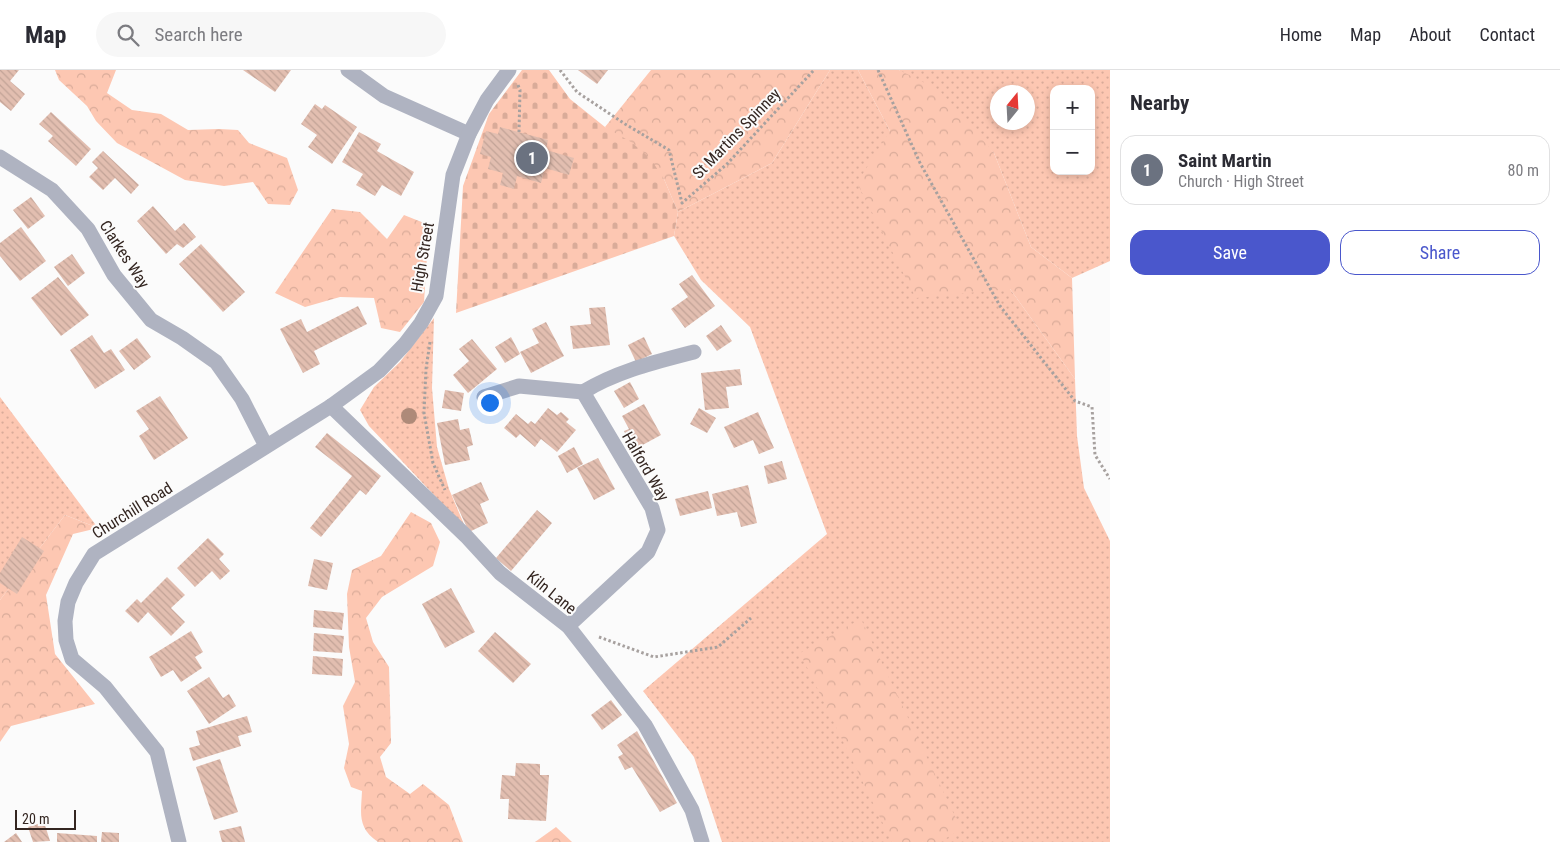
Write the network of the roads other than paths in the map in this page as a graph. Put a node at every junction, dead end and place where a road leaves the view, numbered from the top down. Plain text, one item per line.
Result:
1 (348, 70) edge
2 (509, 70) edge
3 (469, 134) junction
4 (0, 157) edge
5 (694, 352) dead end
6 (584, 392) junction
7 (484, 397) dead end
8 (331, 406) junction
9 (266, 446) junction
10 (568, 626) junction
11 (180, 842) edge
12 (702, 842) edge

1 - 3 street
2 - 3 street, High Street
3 - 8 street, High Street
4 - 9 street, Clarkes Way
5 - 6 street
6 - 7 street
6 - 10 street, Halford Way
8 - 9 street, High Street
8 - 10 street, Kiln Lane
9 - 11 street, Churchill Road
10 - 12 street, Kiln Lane

